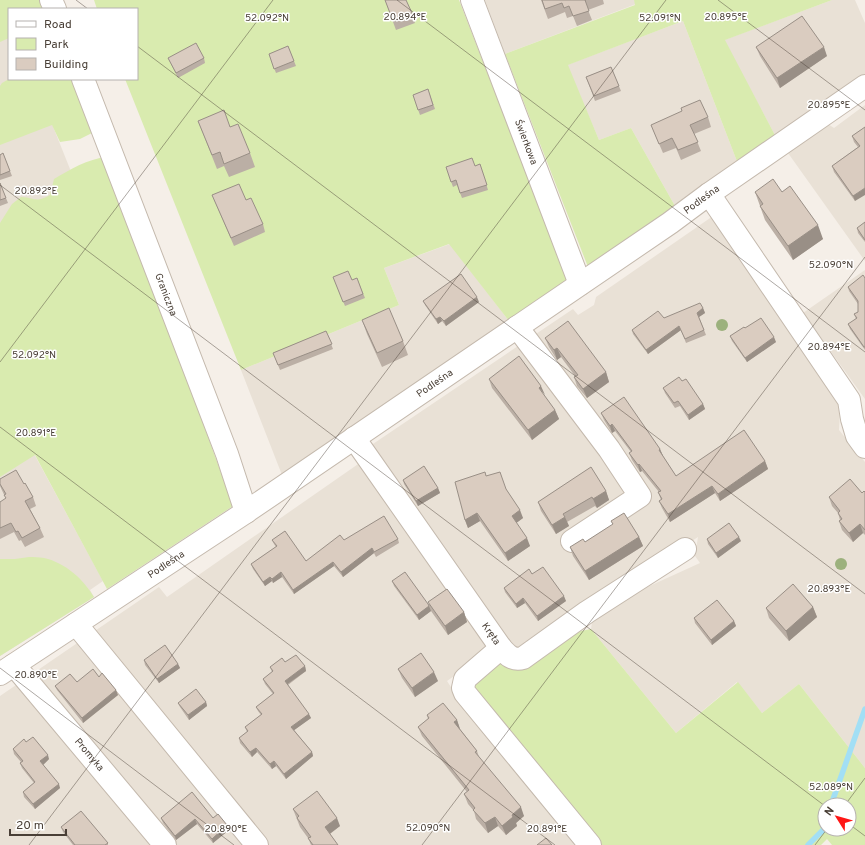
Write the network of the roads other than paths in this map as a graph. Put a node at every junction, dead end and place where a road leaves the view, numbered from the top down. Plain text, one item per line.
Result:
1 (472, 0) edge
2 (83, 80) edge
3 (865, 86) edge
4 (709, 194) junction
5 (580, 284) junction
6 (517, 327) junction
7 (354, 438) junction
8 (865, 447) edge
9 (246, 512) junction
10 (572, 541) dead end
11 (685, 549) dead end
12 (76, 624) junction
13 (501, 648) junction
14 (7, 670) edge
15 (165, 845) edge
16 (257, 845) edge
17 (590, 845) edge

1 - 5 street, Świerkowa
2 - 9 street, Graniczna
3 - 4 street, Podleśna
4 - 5 street, Podleśna
4 - 8 street
5 - 6 street, Podleśna
6 - 7 street, Podleśna
6 - 10 street
7 - 9 street, Podleśna
7 - 13 street, Kręta
9 - 12 street, Podleśna
11 - 13 street, Kręta
12 - 14 street, Podleśna
12 - 16 street
13 - 17 street
14 - 15 street, Promyka

